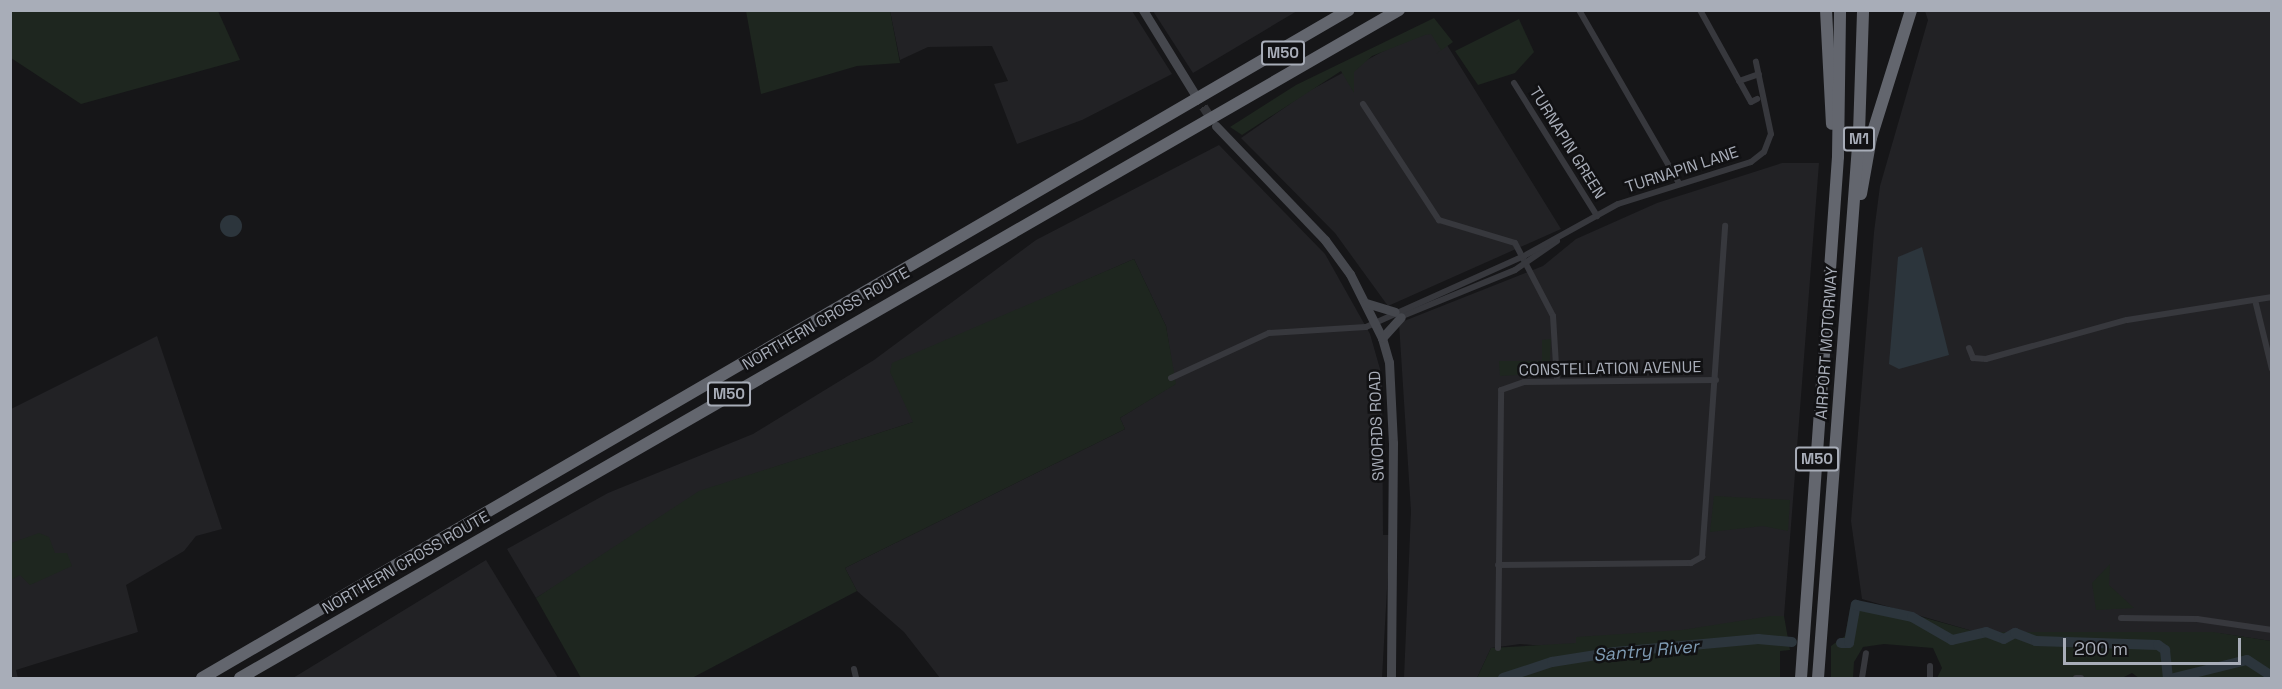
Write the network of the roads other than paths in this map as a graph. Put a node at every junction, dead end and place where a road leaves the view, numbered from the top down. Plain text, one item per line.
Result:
1 (1143, 10) edge
2 (1349, 10) edge
3 (1359, 10) edge
4 (1398, 10) edge
5 (1579, 10) edge
6 (1700, 10) edge
7 (1817, 10) edge
8 (1826, 10) edge
9 (1840, 10) edge
10 (1863, 10) edge
11 (1871, 10) edge
12 (1911, 10) edge
13 (1756, 62) dead end
14 (1830, 73) junction
15 (1759, 74) junction
16 (1739, 81) junction
17 (1514, 83) dead end
18 (1194, 93) tunnel mouth
19 (1208, 95) junction
20 (1757, 99) dead end
21 (1363, 104) dead end
22 (1216, 126) tunnel mouth
23 (1859, 133) junction
24 (1679, 183) junction
25 (1597, 216) junction
26 (1725, 226) dead end
27 (1568, 233) junction
28 (1833, 239) junction
29 (1524, 256) junction
30 (1528, 263) junction
31 (1850, 267) junction
32 (2271, 297) edge
33 (2255, 300) junction
34 (1366, 303) junction
35 (1394, 316) junction
36 (1376, 323) junction
37 (1382, 338) junction
38 (1968, 348) dead end
39 (2271, 369) edge
40 (1171, 378) dead end
41 (1716, 380) junction
42 (1557, 381) junction
43 (1498, 565) junction
44 (2121, 618) dead end
45 (2271, 630) edge
46 (266, 641) junction
47 (1498, 648) dead end
48 (1866, 653) dead end
49 (1930, 666) dead end
50 (854, 669) dead end
51 (193, 678) edge
52 (202, 678) edge
53 (240, 678) edge
54 (856, 678) edge
55 (1391, 678) edge
56 (1801, 678) edge
57 (1818, 678) edge
58 (1862, 678) edge
59 (1930, 678) edge
60 (2076, 678) edge
61 (2081, 678) edge

1 - 18 main road
2 - 19 highway, M50
3 - 19 highway, M50
4 - 53 highway, NORTHERN CROSS ROUTE / M50
5 - 24 street
6 - 16 street
7 - 14 highway, M50
8 - 14 highway
9 - 28 highway, AIRPORT MOTORWAY / M1
10 - 23 highway, AIRPORT MOTORWAY / M1
11 - 23 highway
12 - 31 highway, M50
13 - 15 street, TURNAPIN LANE
14 - 28 highway, M50
15 - 16 street
15 - 24 street, TURNAPIN LANE
16 - 20 street
17 - 25 street, TURNAPIN GREEN
19 - 46 highway, NORTHERN CROSS ROUTE / M50
21 - 29 street
22 - 34 main road, SWORDS ROAD
23 - 31 highway, AIRPORT MOTORWAY / M1
24 - 25 street, TURNAPIN LANE
25 - 27 street, TURNAPIN LANE
26 - 41 street, CONSTELLATION AVENUE
27 - 29 street, TURNAPIN LANE
27 - 30 street, TURNAPIN LANE
28 - 56 highway, AIRPORT MOTORWAY / M50
29 - 30 street
29 - 35 street, TURNAPIN LANE
30 - 35 street, TURNAPIN LANE
30 - 42 street
31 - 57 highway, AIRPORT MOTORWAY / M50
32 - 33 street
33 - 38 street
33 - 39 street
34 - 35 main road
34 - 36 main road, SWORDS ROAD
35 - 36 street, TURNAPIN LANE
35 - 37 main road
36 - 37 main road, SWORDS ROAD
36 - 40 street, TURNAPIN LANE
37 - 55 main road, SWORDS ROAD
41 - 42 street, CONSTELLATION AVENUE
41 - 43 street, CONSTELLATION AVENUE
42 - 43 street, CONSTELLATION AVENUE
43 - 47 street, CONSTELLATION AVENUE
44 - 45 street
46 - 51 highway
46 - 52 highway, NORTHERN CROSS ROUTE / M50
48 - 58 street
49 - 59 street
50 - 54 street
60 - 61 street

